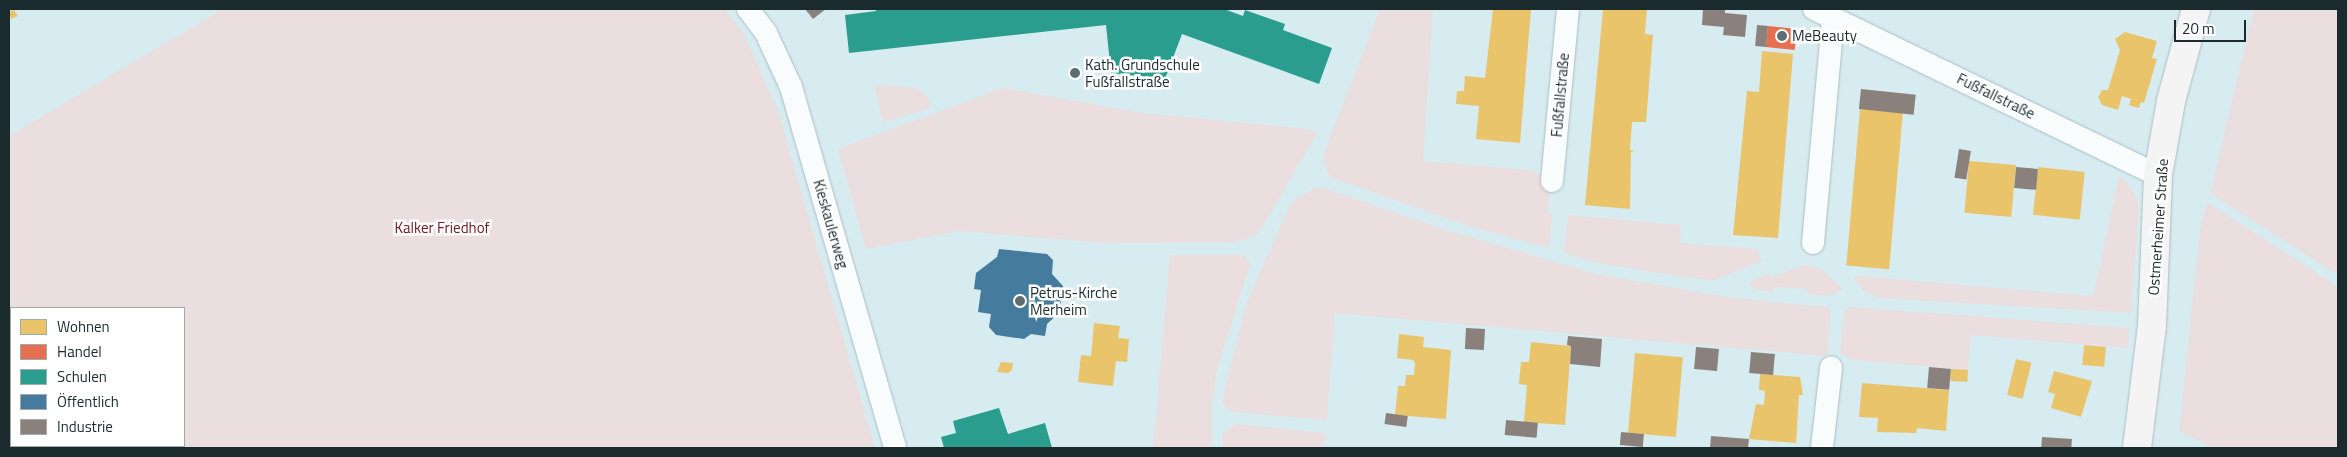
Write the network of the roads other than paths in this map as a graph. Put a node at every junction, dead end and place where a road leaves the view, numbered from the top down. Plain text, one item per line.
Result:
1 (748, 9) edge
2 (1568, 9) edge
3 (2196, 9) edge
4 (1823, 13) edge
5 (2158, 175) junction
6 (1552, 181) dead end
7 (1812, 243) dead end
8 (1831, 368) dead end
9 (895, 448) edge
10 (1822, 448) edge
11 (2137, 448) edge

1 - 9 street, Kieskaulerweg
2 - 6 street, Fußfallstraße
3 - 5 street, Ostmerheimer Straße
4 - 5 street, Fußfallstraße
4 - 7 street, Fußfallstraße
5 - 11 street, Ostmerheimer Straße
8 - 10 street

